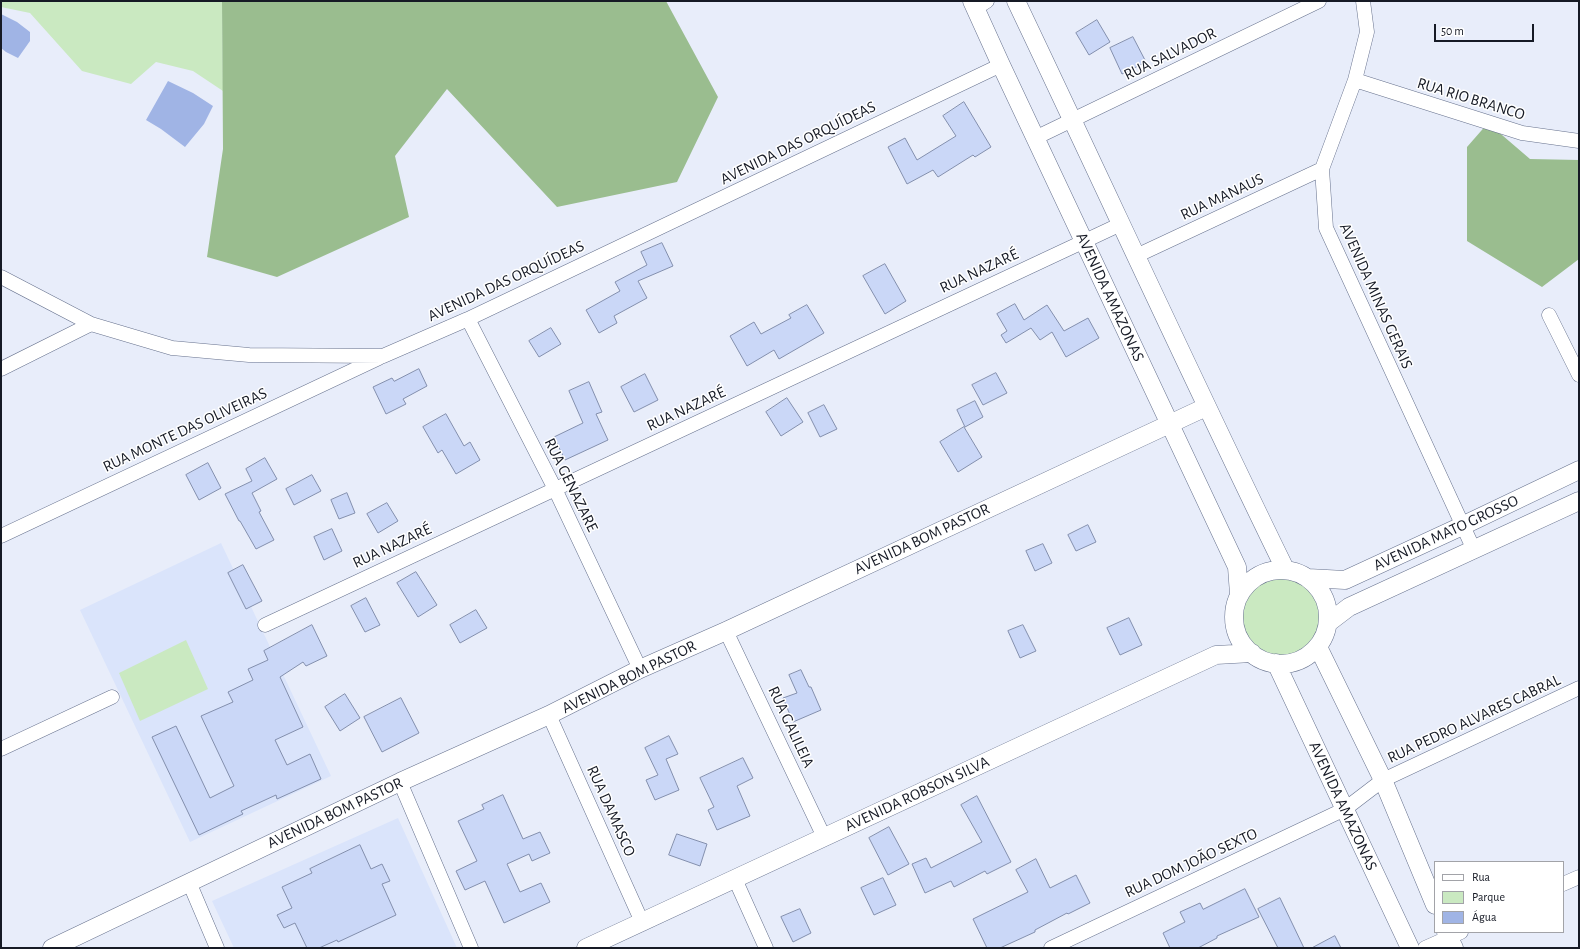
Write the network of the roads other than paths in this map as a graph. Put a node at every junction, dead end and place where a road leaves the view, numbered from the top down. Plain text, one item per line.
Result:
1 (1016, 1) edge
2 (1319, 1) edge
3 (1363, 1) edge
4 (978, 3) edge
5 (1001, 65) junction
6 (1355, 80) junction
7 (1072, 119) junction
8 (1035, 138) junction
9 (1579, 141) edge
10 (1322, 169) junction
11 (1121, 224) junction
12 (1083, 241) junction
13 (1136, 256) junction
14 (1, 277) edge
15 (1549, 315) dead end
16 (468, 319) junction
17 (91, 324) junction
18 (383, 356) junction
19 (1, 369) edge
20 (1579, 375) edge
21 (1206, 407) junction
22 (1170, 423) junction
23 (1579, 470) edge
24 (555, 489) junction
25 (1579, 501) edge
26 (1462, 526) junction
27 (1, 536) edge
28 (1474, 550) junction
29 (1285, 569) junction
30 (1308, 578) junction
31 (1239, 594) junction
32 (1234, 622) junction
33 (1328, 623) junction
34 (265, 625) dead end
35 (726, 631) junction
36 (1318, 647) junction
37 (1252, 653) junction
38 (1216, 654) junction
39 (1276, 664) junction
40 (640, 669) junction
41 (1579, 688) edge
42 (112, 697) dead end
43 (548, 715) junction
44 (1, 749) edge
45 (1383, 780) junction
46 (400, 782) junction
47 (1345, 809) junction
48 (824, 837) junction
49 (1579, 877) edge
50 (735, 879) junction
51 (189, 882) junction
52 (1564, 884) edge
53 (1434, 902) edge
54 (642, 922) junction
55 (1452, 937) edge
56 (52, 948) edge
57 (217, 948) edge
58 (471, 948) edge
59 (586, 948) edge
60 (766, 948) edge
61 (1051, 948) edge
62 (1410, 948) edge
63 (1425, 948) edge

1 - 7 street
2 - 7 street, RUA SALVADOR
3 - 6 street, AVENIDA MINAS GERAIS
4 - 5 street, AVENIDA AMAZONAS
5 - 8 street, AVENIDA AMAZONAS
5 - 16 street, AVENIDA DAS ORQUÍDEAS
6 - 9 street, RUA RIO BRANCO
6 - 10 street, AVENIDA MINAS GERAIS
7 - 8 street, RUA SALVADOR
7 - 11 street
8 - 12 street, AVENIDA AMAZONAS
10 - 13 street, RUA MANAUS
10 - 26 street, AVENIDA MINAS GERAIS
11 - 12 street, RUA NAZARÉ
11 - 13 street
12 - 22 street, AVENIDA AMAZONAS
12 - 24 street, RUA NAZARÉ
13 - 21 street
14 - 17 street, AVENIDA DAS ORQUÍDEAS
15 - 20 street
16 - 18 street, AVENIDA DAS ORQUÍDEAS
16 - 24 street, RUA GENAZARE
17 - 18 street, AVENIDA DAS ORQUÍDEAS
17 - 19 street
18 - 27 street, RUA MONTE DAS OLIVEIRAS
21 - 22 street, AVENIDA BOM PASTOR
21 - 29 street
22 - 31 street, AVENIDA AMAZONAS
22 - 35 street, AVENIDA BOM PASTOR
23 - 26 street, AVENIDA MATO GROSSO
24 - 34 street, RUA NAZARÉ
24 - 40 street, RUA GENAZARE
25 - 28 street, AVENIDA MATO GROSSO
26 - 28 street, AVENIDA MINAS GERAIS
26 - 30 street, AVENIDA MATO GROSSO
28 - 33 street, AVENIDA MATO GROSSO
29 - 30 street
29 - 31 street
30 - 33 street
31 - 32 street
32 - 37 street
32 - 38 street
33 - 36 street
35 - 40 street, AVENIDA BOM PASTOR
35 - 48 street, RUA GALILEIA
36 - 39 street
36 - 45 street
37 - 38 street, AVENIDA ROBSON SILVA
37 - 39 street
38 - 48 street, AVENIDA ROBSON SILVA
39 - 47 street, AVENIDA AMAZONAS
40 - 43 street, AVENIDA BOM PASTOR
41 - 45 street, RUA PEDRO ALVARES CABRAL
42 - 44 street
43 - 46 street, AVENIDA BOM PASTOR
43 - 54 street, RUA DAMASCO
45 - 47 street, RUA PEDRO ALVARES CABRAL
45 - 53 street
46 - 51 street, AVENIDA BOM PASTOR
46 - 58 street
47 - 61 street, RUA DOM JOÃO SEXTO
47 - 62 street, AVENIDA AMAZONAS
48 - 50 street, AVENIDA ROBSON SILVA
49 - 52 street
50 - 54 street, AVENIDA ROBSON SILVA
50 - 60 street
51 - 56 street, AVENIDA BOM PASTOR
51 - 57 street
54 - 59 street, AVENIDA ROBSON SILVA
55 - 63 street

